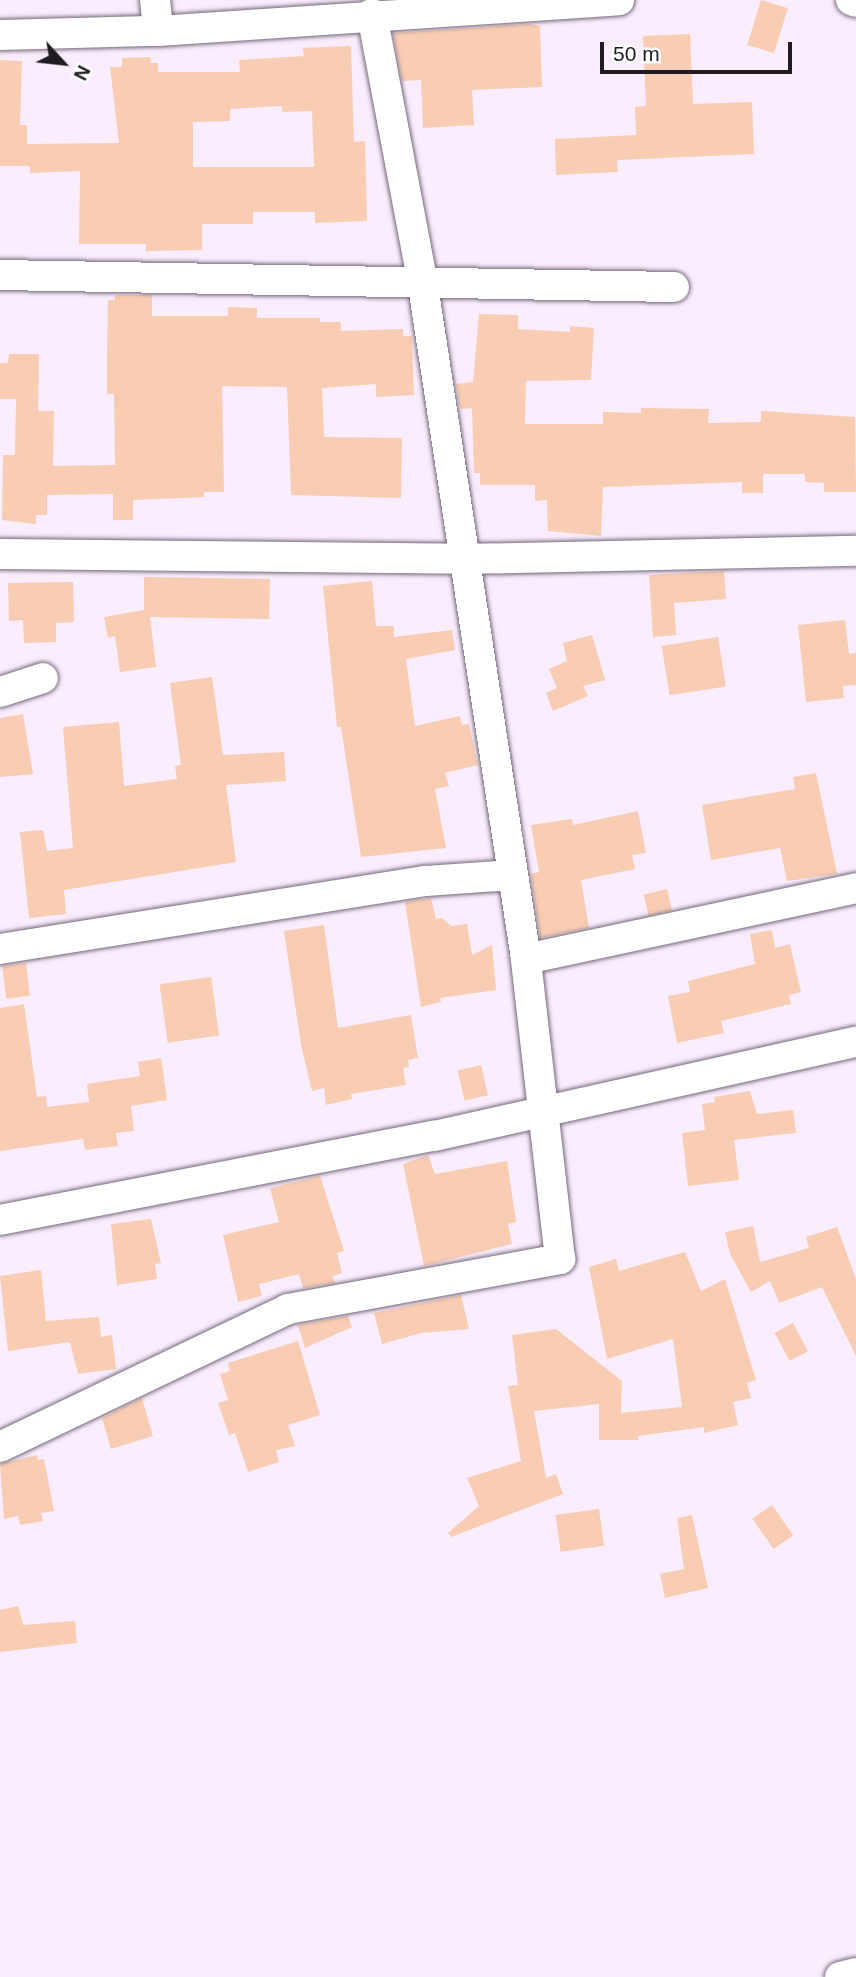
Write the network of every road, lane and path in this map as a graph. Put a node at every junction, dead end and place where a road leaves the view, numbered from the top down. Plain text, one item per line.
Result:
1 (155, 0) edge
2 (619, 0) edge
3 (851, 0) edge
4 (856, 2) edge
5 (372, 14) junction
6 (158, 31) junction
7 (0, 35) edge
8 (0, 275) edge
9 (422, 279) junction
10 (674, 287) dead end
11 (856, 551) edge
12 (0, 554) edge
13 (465, 559) junction
14 (43, 678) dead end
15 (0, 692) edge
16 (512, 875) junction
17 (856, 888) edge
18 (0, 949) edge
19 (526, 959) junction
20 (856, 1042) edge
21 (543, 1109) junction
22 (0, 1220) edge
23 (0, 1447) edge
24 (856, 1973) edge
25 (840, 1977) edge

1 - 6 street
2 - 5 street
3 - 4 street
5 - 6 street
5 - 9 street
6 - 7 street
8 - 9 street
9 - 10 street
9 - 13 street
11 - 13 street
12 - 13 street
13 - 16 street
14 - 15 street
16 - 18 street
16 - 19 street
17 - 19 street
19 - 21 street
20 - 21 street
21 - 22 street
21 - 23 street
24 - 25 street

